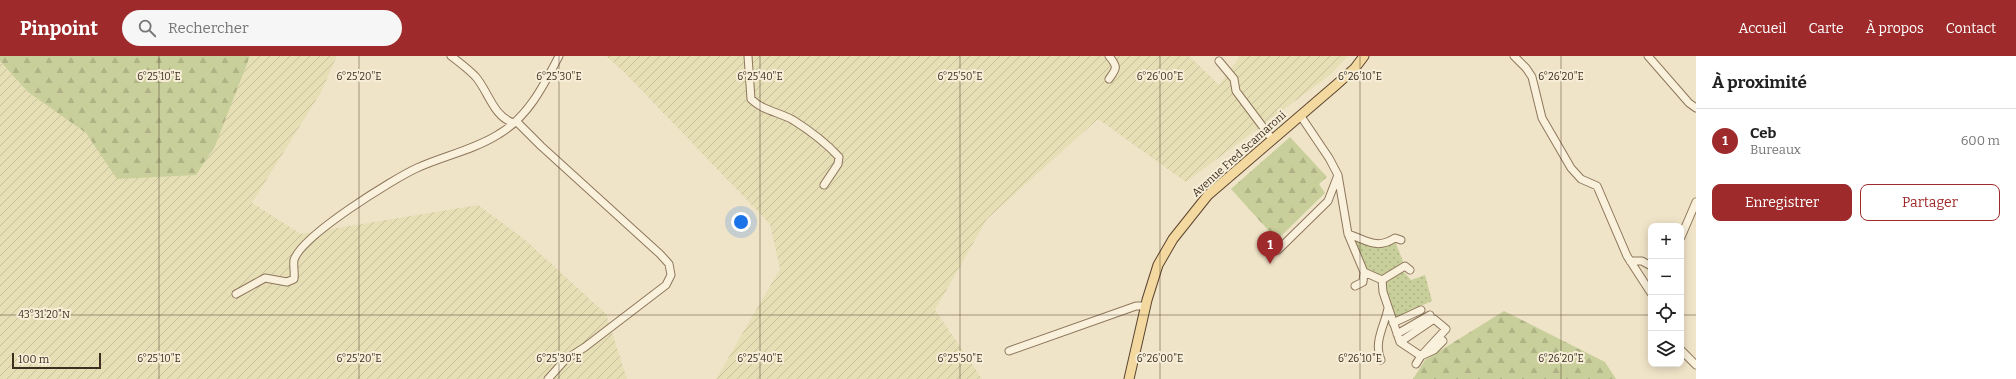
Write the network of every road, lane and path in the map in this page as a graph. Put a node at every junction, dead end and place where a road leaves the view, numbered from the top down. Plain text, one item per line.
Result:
1 (451, 56) edge
2 (559, 56) edge
3 (748, 56) edge
4 (1108, 56) edge
5 (1364, 56) edge
6 (1514, 56) edge
7 (1648, 56) edge
8 (1219, 61) dead end
9 (1109, 79) dead end
10 (1696, 108) edge
11 (1300, 115) junction
12 (515, 122) junction
13 (1272, 139) junction
14 (1338, 175) junction
15 (824, 184) dead end
16 (1696, 202) edge
17 (1684, 230) edge
18 (1348, 234) junction
19 (1401, 240) dead end
20 (1278, 250) dead end
21 (1630, 261) junction
22 (1648, 264) edge
23 (1410, 270) dead end
24 (1364, 272) junction
25 (1382, 280) junction
26 (1355, 286) dead end
27 (1648, 288) edge
28 (236, 294) dead end
29 (1146, 306) junction
30 (1388, 308) junction
31 (1421, 310) dead end
32 (1430, 315) dead end
33 (1393, 323) junction
34 (1397, 334) junction
35 (1400, 342) junction
36 (1009, 351) dead end
37 (1684, 353) edge
38 (1421, 356) junction
39 (1381, 360) dead end
40 (1416, 364) dead end
41 (1696, 365) edge
42 (548, 379) edge
43 (1129, 379) edge

1 - 12 street
2 - 12 street
3 - 15 street
4 - 9 street
5 - 11 main road, Avenue Fred Scamaroni
6 - 21 street
7 - 10 street
8 - 13 street
11 - 13 main road, Avenue Fred Scamaroni
11 - 14 street
12 - 28 street
12 - 42 street
13 - 29 main road, Avenue Fred Scamaroni
14 - 18 street
14 - 20 street
16 - 17 street
18 - 19 street
18 - 24 street
21 - 22 street
21 - 27 street
23 - 25 street
24 - 25 street
24 - 26 street
25 - 30 street
29 - 36 street
29 - 43 main road, Avenue Fred Scamaroni
30 - 33 street
30 - 39 street
31 - 33 street
32 - 34 street
33 - 34 street
34 - 35 street
35 - 38 street
35 - 38 street
37 - 41 street
38 - 40 street

